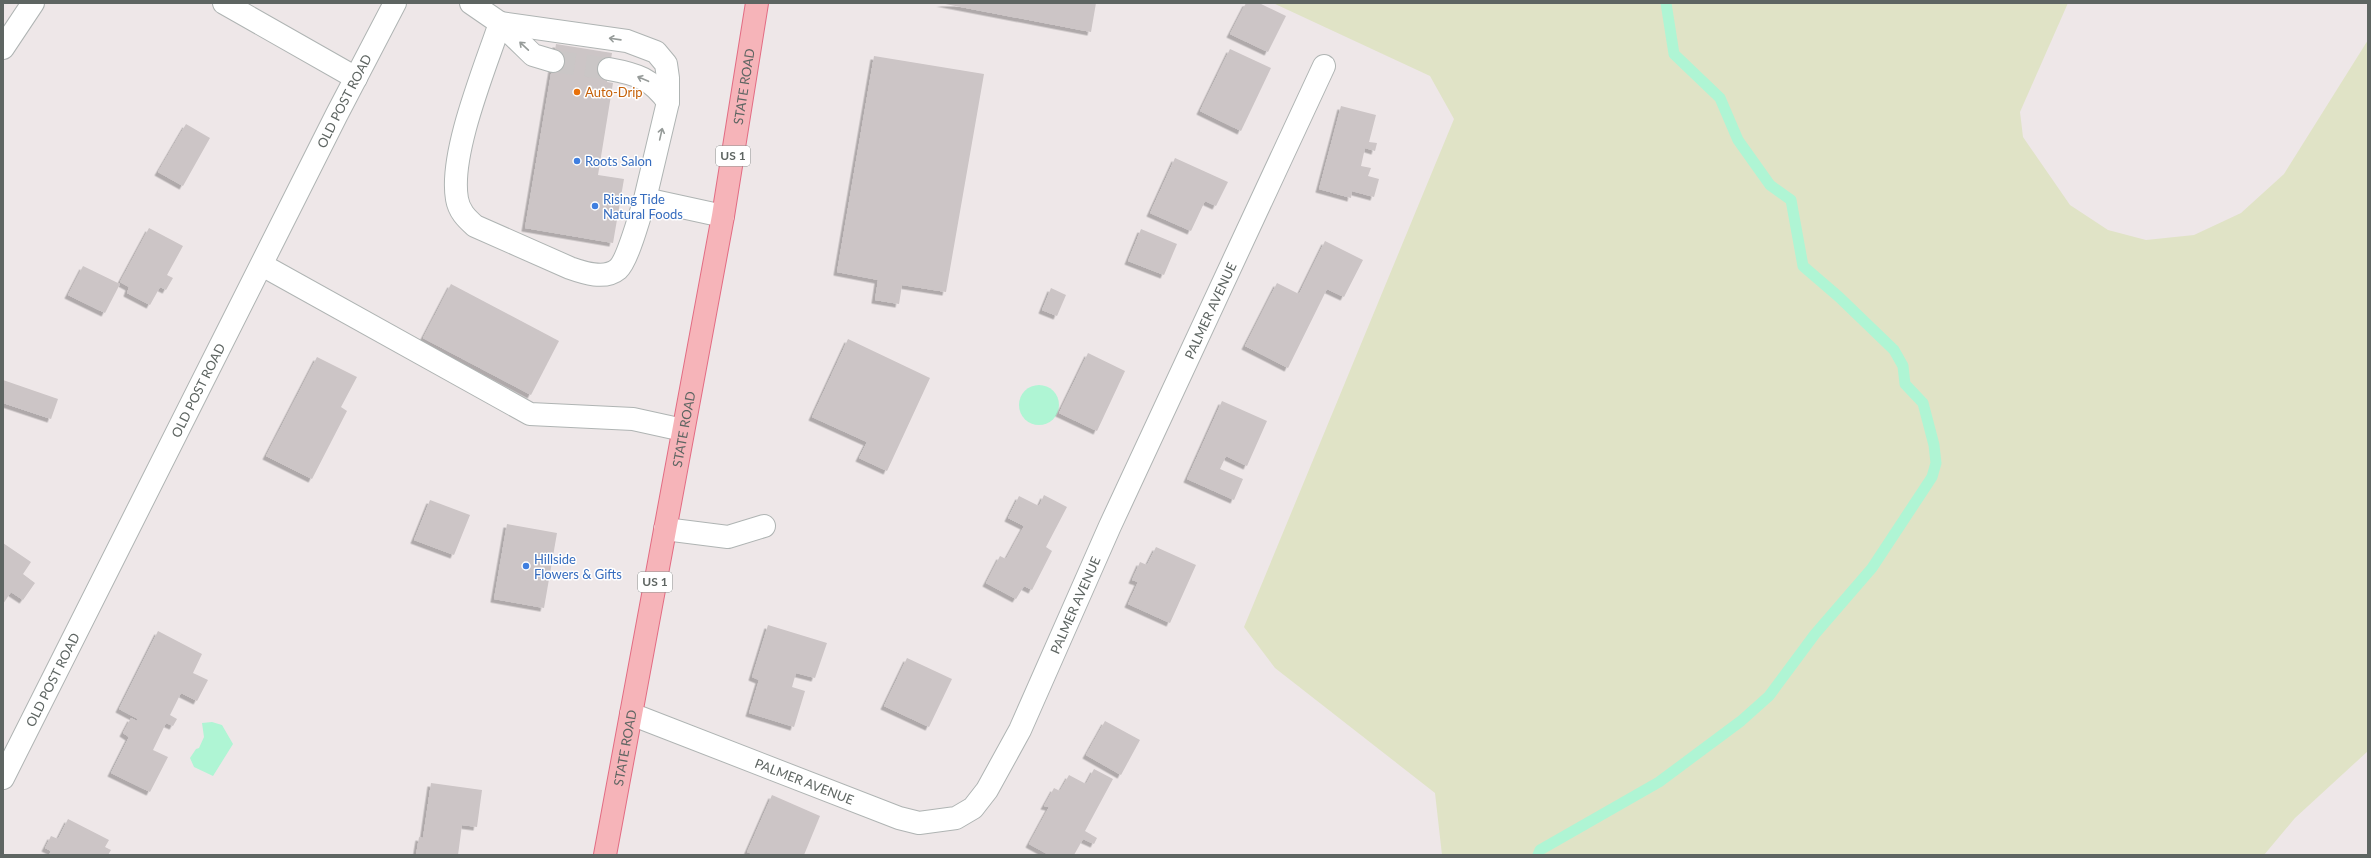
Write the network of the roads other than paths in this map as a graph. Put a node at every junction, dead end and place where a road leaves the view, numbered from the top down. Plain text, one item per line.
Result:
1 (33, 3) edge
2 (224, 3) edge
3 (395, 3) edge
4 (471, 3) edge
5 (758, 3) edge
6 (500, 23) junction
7 (3, 48) edge
8 (553, 61) tunnel mouth
9 (1324, 66) dead end
10 (609, 69) tunnel mouth
11 (356, 78) junction
12 (668, 102) junction
13 (645, 199) junction
14 (723, 216) junction
15 (262, 265) junction
16 (683, 430) junction
17 (764, 526) dead end
18 (665, 529) junction
19 (631, 714) junction
20 (3, 778) edge
21 (605, 855) edge

1 - 7 street
2 - 11 street
3 - 11 street, OLD POST ROAD
4 - 6 street
5 - 14 main road, STATE ROAD / US 1
8 -> 6 street
12 -> 6 street
6 - 13 street
9 - 19 street, PALMER AVENUE
12 -> 10 street
11 - 15 street, OLD POST ROAD
13 -> 12 street
13 - 14 street
14 - 16 main road, STATE ROAD / US 1
15 - 16 street
15 - 20 street, OLD POST ROAD
16 - 18 main road, STATE ROAD / US 1
17 - 18 street
18 - 19 main road, STATE ROAD / US 1
19 - 21 main road, STATE ROAD / US 1

